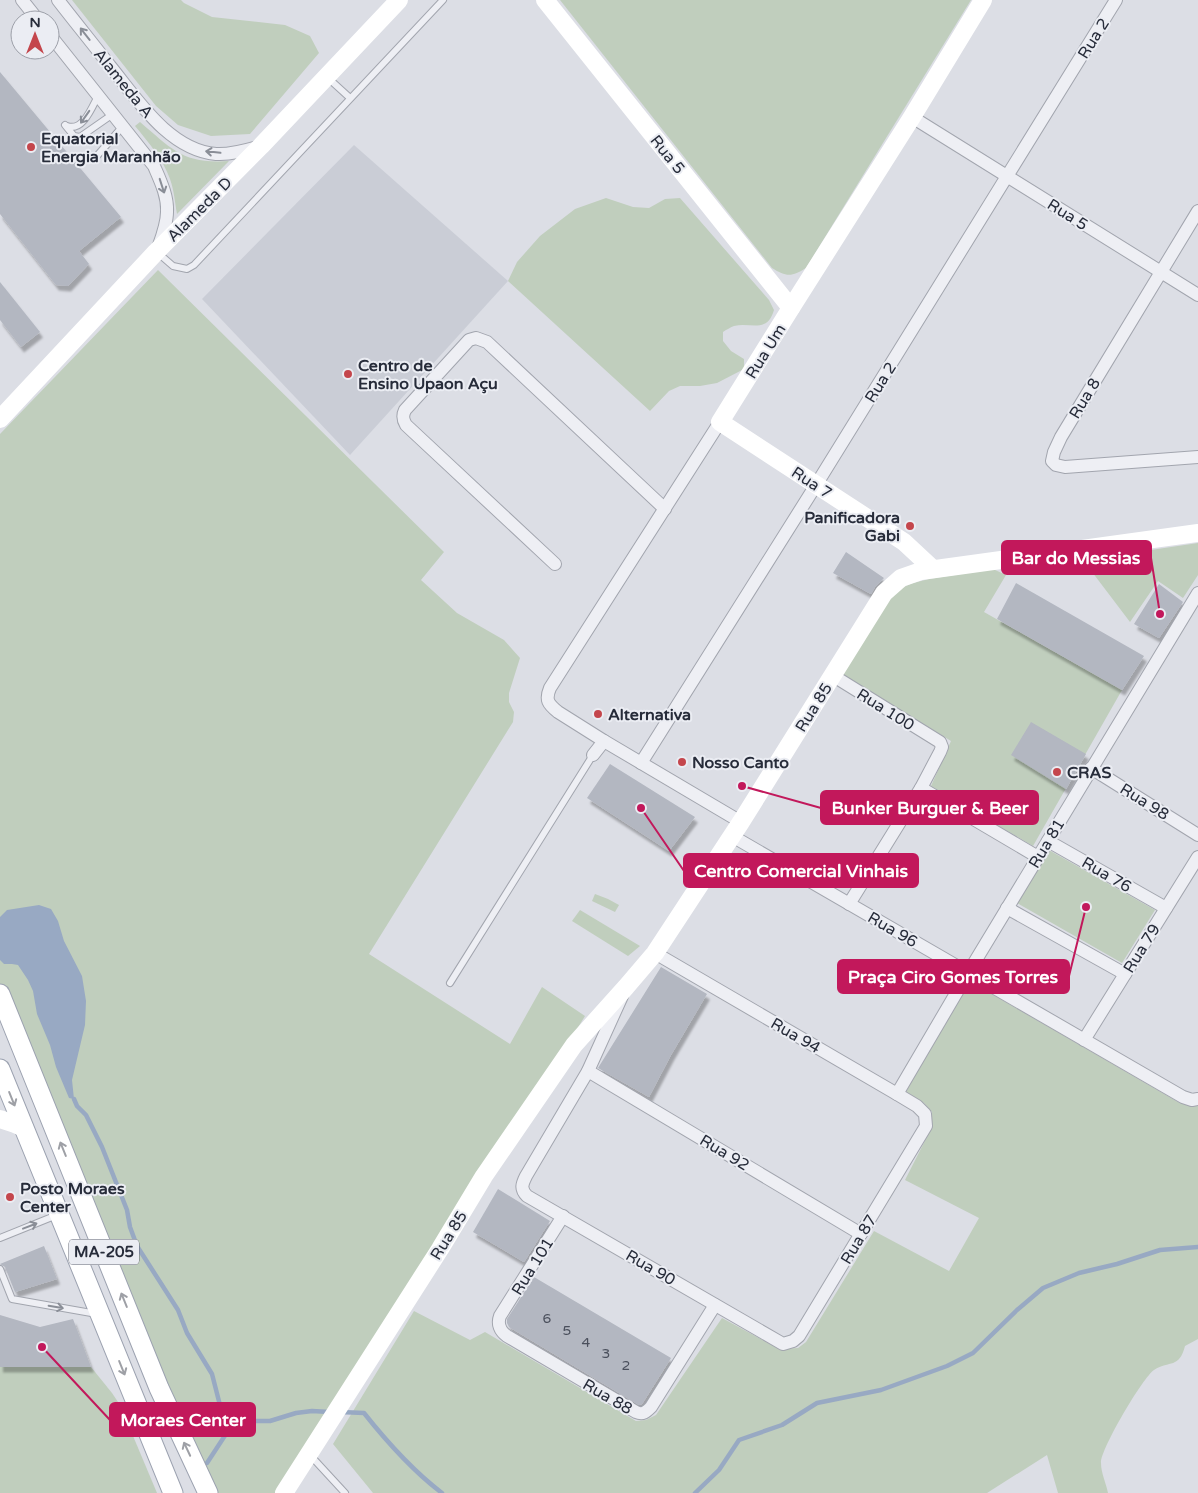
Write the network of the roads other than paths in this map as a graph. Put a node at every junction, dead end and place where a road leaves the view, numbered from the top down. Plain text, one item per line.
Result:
1 (22, 0) edge
2 (58, 0) edge
3 (399, 0) edge
4 (443, 0) edge
5 (545, 0) edge
6 (983, 0) edge
7 (1116, 0) edge
8 (30, 10) edge
9 (60, 48) edge
10 (327, 77) junction
11 (98, 96) junction
12 (350, 98) junction
13 (113, 114) junction
14 (912, 117) junction
15 (123, 126) junction
16 (261, 146) junction
17 (96, 157) dead end
18 (1008, 176) junction
19 (1198, 211) edge
20 (156, 252) junction
21 (1161, 272) junction
22 (1198, 295) edge
23 (791, 308) junction
24 (0, 419) edge
25 (720, 422) junction
26 (1198, 457) edge
27 (816, 485) junction
28 (665, 509) junction
29 (1198, 533) edge
30 (904, 542) junction
31 (555, 564) dead end
32 (933, 569) junction
33 (901, 578) junction
34 (1198, 593) edge
35 (832, 675) junction
36 (548, 700) joint
37 (604, 741) junction
38 (594, 755) joint
39 (641, 763) junction
40 (1091, 768) junction
41 (921, 788) junction
42 (737, 829) junction
43 (1198, 835) edge
44 (1048, 841) junction
45 (1038, 857) junction
46 (1198, 857) edge
47 (849, 904) junction
48 (1007, 908) junction
49 (1166, 908) junction
50 (655, 953) junction
51 (968, 973) junction
52 (1125, 974) junction
53 (450, 982) dead end
54 (626, 987) junction
55 (0, 994) edge
56 (1084, 1040) junction
57 (0, 1071) edge
58 (588, 1071) junction
59 (897, 1094) junction
60 (1198, 1099) edge
61 (0, 1119) edge
62 (926, 1126) joint
63 (24, 1128) junction
64 (522, 1187) joint
65 (59, 1214) junction
66 (563, 1216) junction
67 (861, 1234) junction
68 (0, 1238) edge
69 (0, 1269) edge
70 (715, 1305) junction
71 (100, 1315) junction
72 (500, 1316) joint
73 (783, 1344) joint
74 (310, 1454) junction
75 (173, 1493) edge
76 (208, 1493) edge
77 (284, 1493) edge
78 (346, 1493) edge

1 - 8 street
16 -> 2 street, Alameda A
3 - 10 street, Alameda D
4 - 12 lane
5 - 23 street, Rua 5
6 - 14 street, Rua Um
7 - 18 street, Rua 2
9 - 11 street, Alameda A
10 - 12 lane
10 - 16 street, Alameda D
11 - 13 street, Alameda A
11 -> 13 lane
12 - 20 lane
13 - 15 street, Alameda A
14 - 18 street, Rua 5
14 - 23 street, Rua Um
15 - 17 lane
15 -> 20 street, Alameda A
16 - 20 street, Alameda D
18 - 21 street, Rua 5
18 - 27 street, Rua 2
19 - 21 street, Rua 8
20 - 24 street, Alameda D
21 - 22 street, Rua 5
21 - 26 street, Rua 8
23 - 25 street, Rua Um
25 - 27 street, Rua 7
25 - 28 street, Rua Um
27 - 30 street, Rua 7
27 - 39 street, Rua 2
28 - 31 street
28 - 36 street, Rua Um
29 - 32 street
30 - 32 street, Rua 7
30 - 33 street
32 - 33 street
33 - 35 street, Rua 85
34 - 40 street, Rua 81
35 - 41 street, Rua 100
35 - 42 street, Rua 85
36 - 37 street, Rua 96
37 - 38 street
37 - 39 street, Rua 96
38 - 53 lane
39 - 42 street, Rua 96
40 - 43 street, Rua 98
40 - 44 street, Rua 81
41 - 45 street
41 - 47 street
42 - 47 street, Rua 96
42 - 50 street, Rua 85
44 - 45 street, Rua 81
44 - 49 street, Rua 76
45 - 48 street, Rua 81
46 - 49 street, Rua 79
47 - 51 street, Rua 96
48 - 51 street, Rua 81
48 - 52 street
49 - 52 street, Rua 79
50 - 54 street, Rua 85
50 - 59 street, Rua 94
51 - 56 street, Rua 96
51 - 59 street, Rua 81
52 - 56 street, Rua 79
54 - 58 street, Rua 85
54 - 74 street, Rua 85
76 -> 55 main road, MA-205
56 - 60 street, Rua 96
57 -> 63 main road, MA-205
58 - 64 street, Rua 85
58 - 67 street, Rua 92
59 - 62 street, Rua 94
61 - 63 street
62 - 67 street, Rua 87
63 - 65 main road, MA-205
64 - 66 street, Rua 90
68 -> 65 lane
65 - 71 main road, MA-205
66 - 70 street, Rua 90
66 - 72 street, Rua 101
67 - 73 street, Rua 87
69 -> 71 lane
70 - 72 street, Rua 88
70 - 73 street, Rua 90
71 -> 75 main road, MA-205
74 - 77 street, Rua 85
74 - 78 lane

